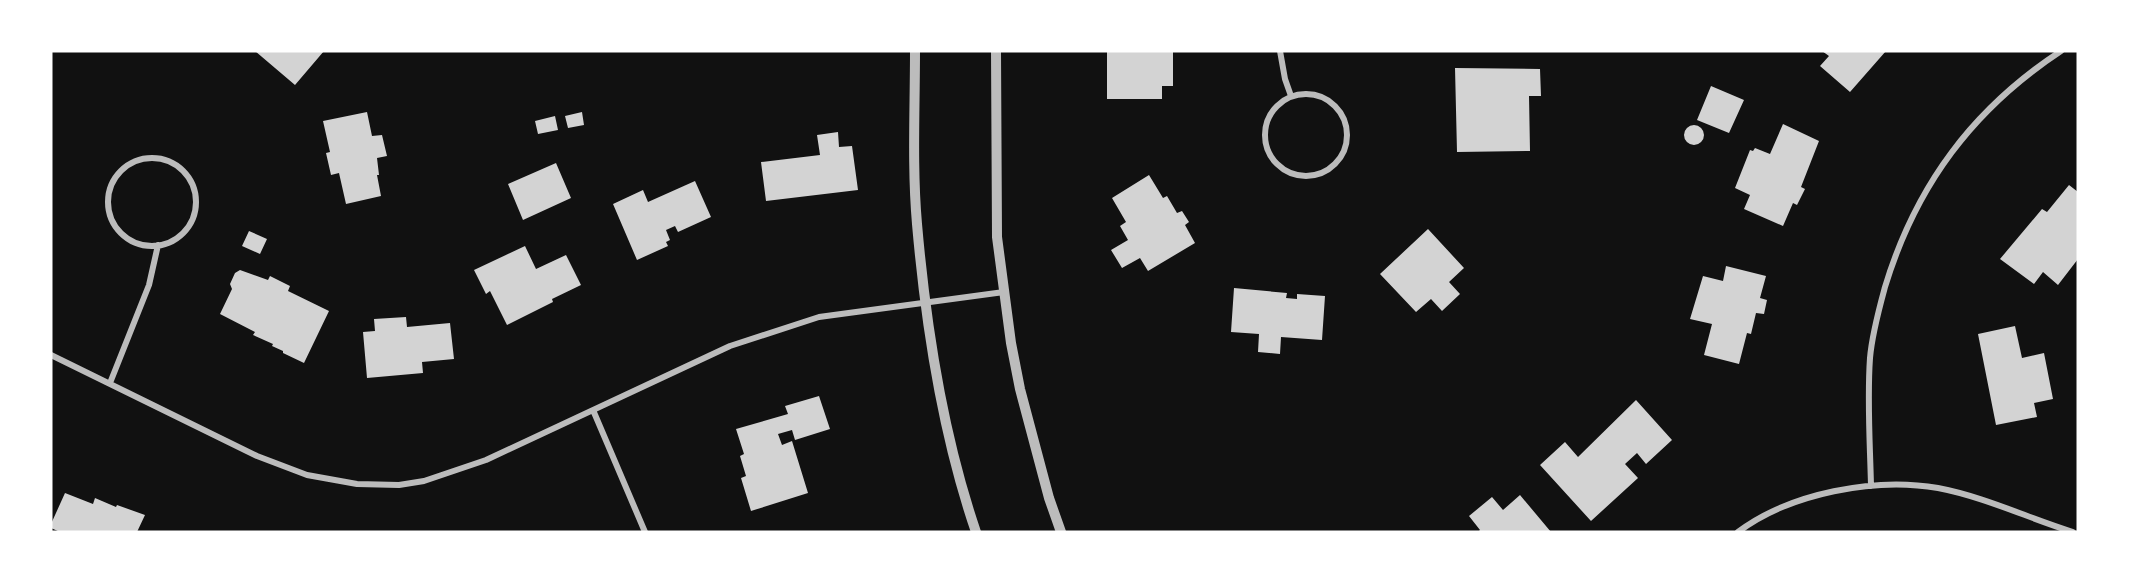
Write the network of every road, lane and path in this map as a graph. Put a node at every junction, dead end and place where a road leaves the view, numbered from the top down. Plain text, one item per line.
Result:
1 (915, 51) edge
2 (996, 51) edge
3 (1280, 51) edge
4 (2061, 51) edge
5 (1291, 96) junction
6 (158, 246) junction
7 (1004, 292) junction
8 (927, 302) junction
9 (51, 356) edge
10 (110, 383) junction
11 (593, 410) junction
12 (1871, 486) junction
13 (645, 532) edge
14 (976, 532) edge
15 (1061, 532) edge
16 (1738, 532) edge
17 (2073, 532) edge

1 - 8 street
2 - 7 street
3 - 5 street
4 - 12 street
5 - 5 street
6 - 6 street
6 - 10 street
7 - 8 street
7 - 15 street
8 - 11 street
8 - 14 street
9 - 10 street
10 - 11 street
11 - 13 street
12 - 16 street
12 - 17 street

